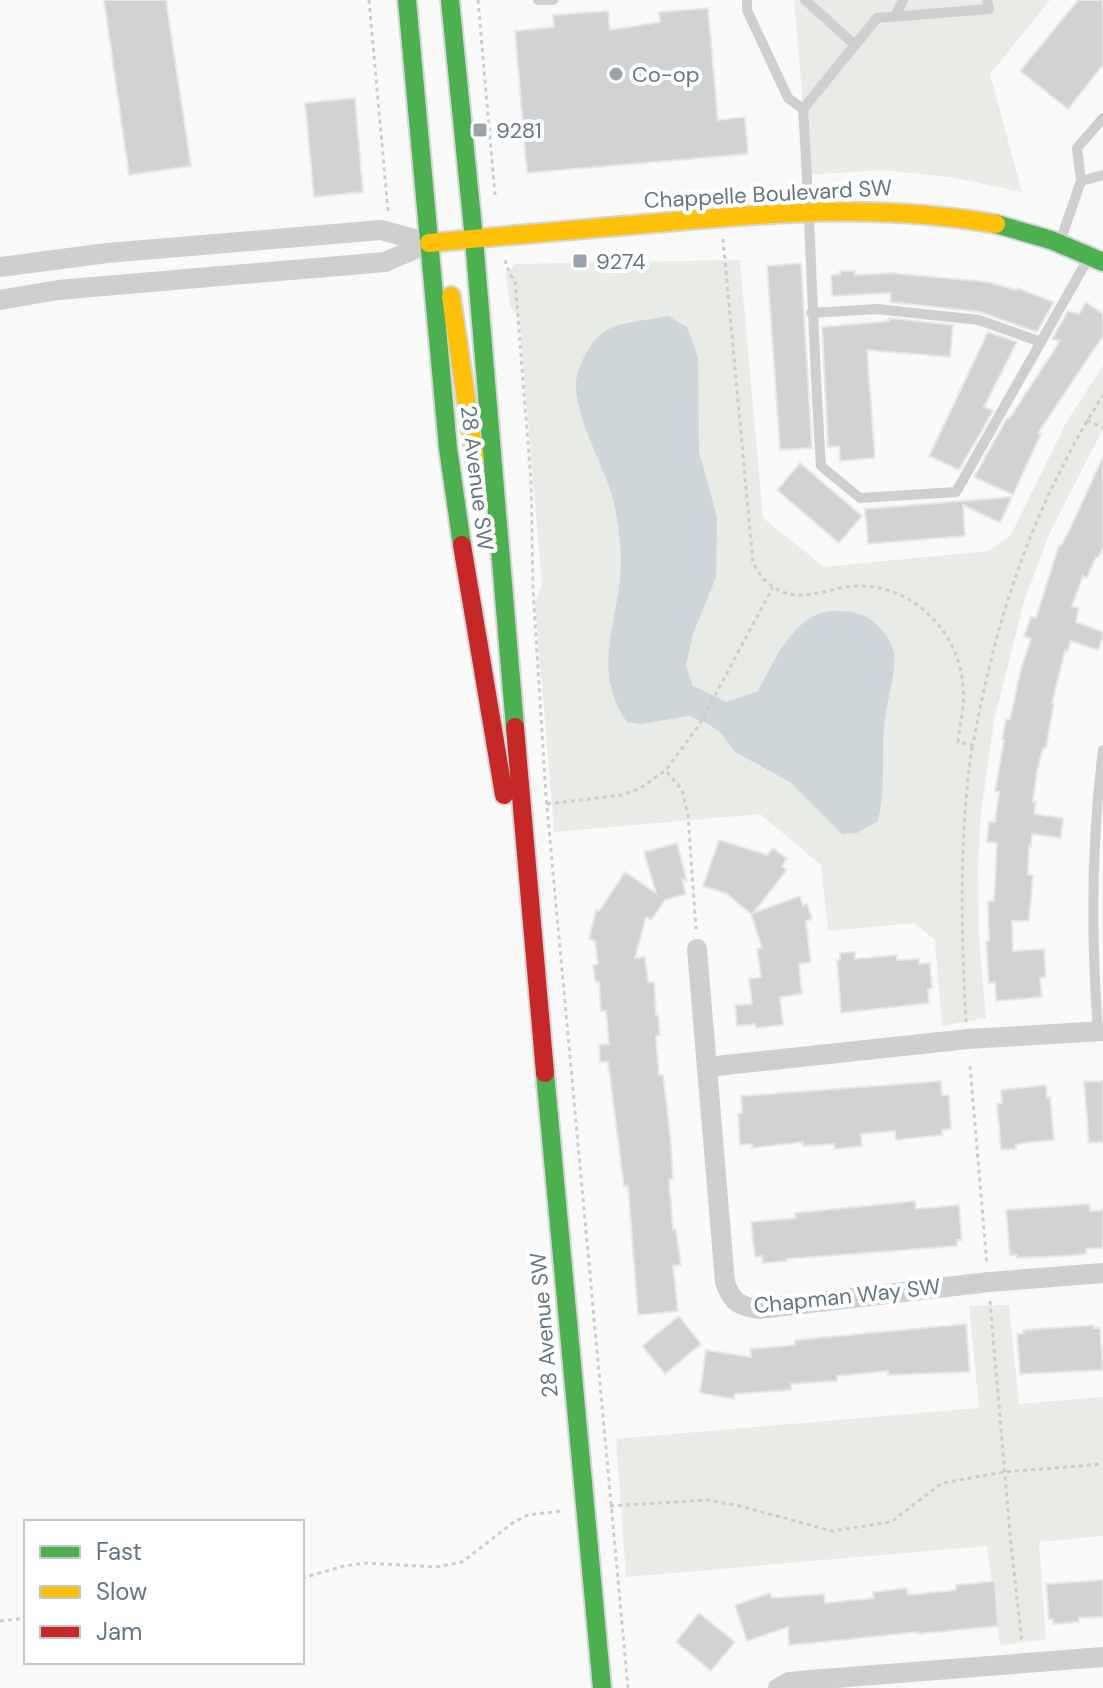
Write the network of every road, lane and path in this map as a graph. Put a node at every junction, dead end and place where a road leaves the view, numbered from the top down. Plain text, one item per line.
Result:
1 (369, 0) edge
2 (407, 0) edge
3 (450, 0) edge
4 (478, 0) edge
5 (538, 0) edge
6 (553, 0) edge
7 (747, 0) edge
8 (805, 0) edge
9 (903, 0) edge
10 (987, 0) edge
11 (895, 16) junction
12 (855, 45) junction
13 (803, 109) junction
14 (1103, 118) edge
15 (1102, 176) edge
16 (1081, 181) junction
17 (491, 200) dead end
18 (387, 207) dead end
19 (810, 210) junction
20 (721, 218) junction
21 (474, 239) junction
22 (429, 243) junction
23 (1060, 244) junction
24 (1096, 259) edge
25 (0, 267) edge
26 (510, 275) dead end
27 (0, 300) edge
28 (811, 313) junction
29 (1041, 342) junction
30 (1103, 395) edge
31 (1087, 420) junction
32 (1103, 428) edge
33 (773, 587) junction
34 (504, 598) junction
35 (973, 745) junction
36 (1103, 750) edge
37 (666, 770) junction
38 (547, 804) junction
39 (697, 949) joint
40 (534, 957) junction
41 (966, 1022) dead end
42 (1100, 1031) edge
43 (970, 1066) dead end
44 (707, 1067) junction
45 (986, 1258) dead end
46 (1103, 1273) edge
47 (990, 1297) dead end
48 (1103, 1464) edge
49 (1004, 1472) junction
50 (611, 1506) junction
51 (598, 1507) dead end
52 (571, 1510) dead end
53 (304, 1577) edge
54 (24, 1618) edge
55 (0, 1621) edge
56 (1023, 1646) dead end
57 (1103, 1657) edge
58 (890, 1681) edge
59 (602, 1688) edge
60 (628, 1688) edge
61 (778, 1688) edge

1 - 18 path
2 - 22 main road, 28 Avenue SW
3 - 21 main road, 28 Avenue SW
4 - 17 path
5 - 6 lane
7 - 13 lane
8 - 12 lane
9 - 11 lane
10 - 11 lane
11 - 12 lane
12 - 13 lane
13 - 19 lane
14 - 16 lane
15 - 16 lane
16 - 23 lane
19 - 20 main road, Chappelle Boulevard SW
19 - 23 main road, Chappelle Boulevard SW
19 - 28 lane
20 - 21 main road, Chappelle Boulevard SW
20 - 33 path
21 - 22 main road, Chappelle Boulevard SW
21 - 34 main road, 28 Avenue SW
22 - 25 street
22 - 27 street
22 - 34 main road
22 - 40 main road, 28 Avenue SW
23 - 24 main road, Chappelle Boulevard SW
24 - 29 lane
26 - 38 path
28 - 29 lane
28 - 29 lane
30 - 31 path
31 - 32 path
31 - 35 path
33 - 35 path
33 - 37 path
34 - 40 main road, 28 Avenue SW
35 - 41 path
36 - 42 lane
37 - 38 path
37 - 39 path
38 - 50 path
39 - 44 street, Chapman Way SW
40 - 59 main road, 28 Avenue SW
42 - 44 street
43 - 45 path
44 - 46 street, Chapman Way SW
47 - 49 path
48 - 49 path
49 - 50 path
49 - 56 path
50 - 51 path
50 - 60 path
52 - 53 path
54 - 55 path
57 - 58 street
58 - 61 street

